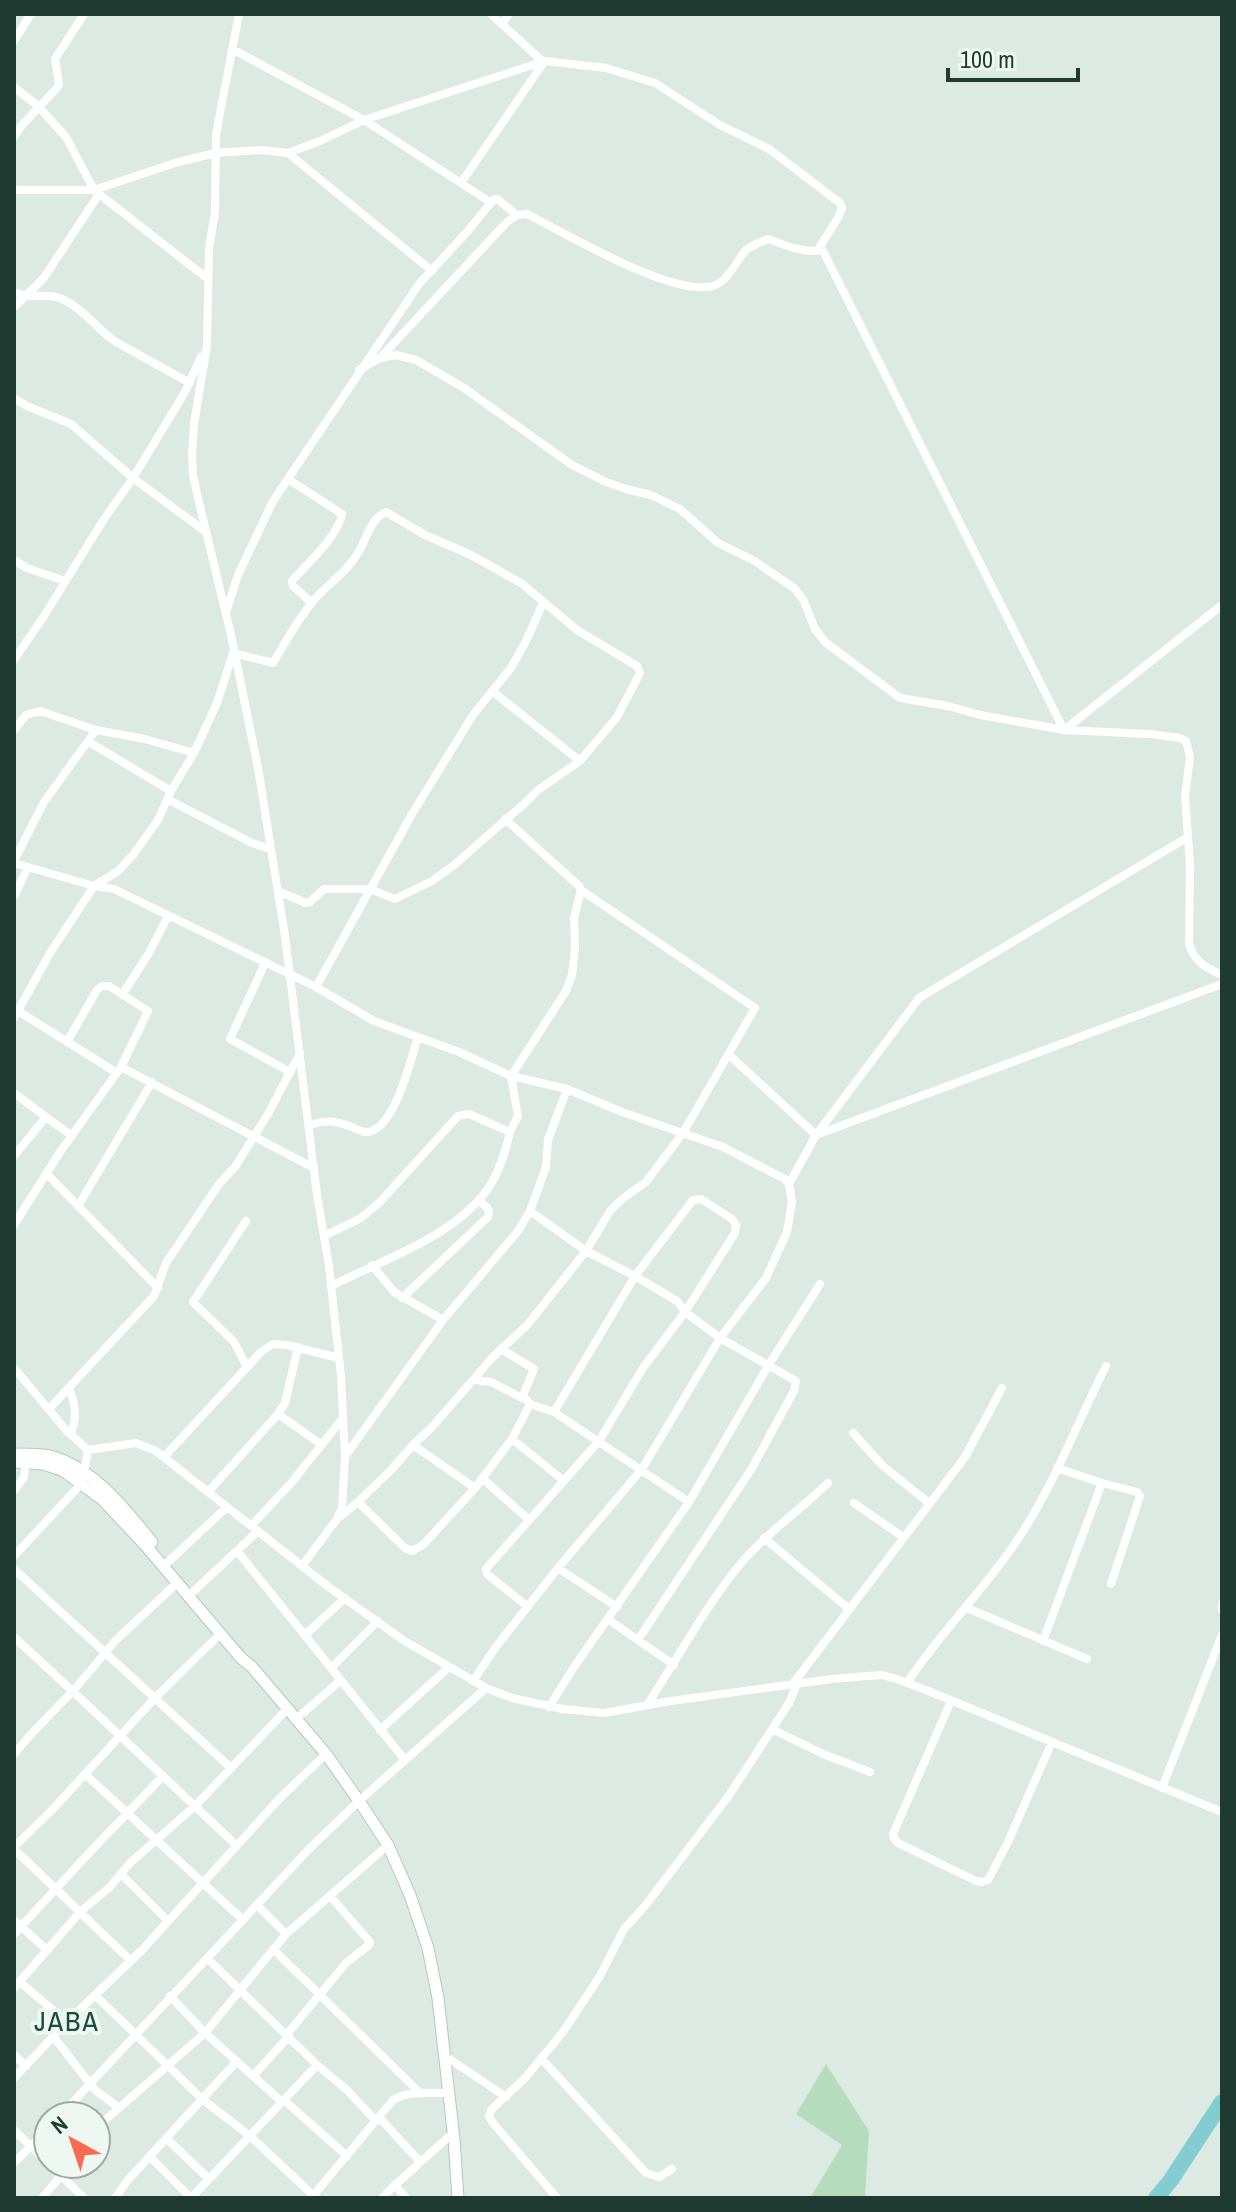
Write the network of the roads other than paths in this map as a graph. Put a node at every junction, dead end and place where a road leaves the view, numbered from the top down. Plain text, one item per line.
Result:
1 (31, 14) edge
2 (84, 14) edge
3 (239, 14) edge
4 (491, 14) edge
5 (509, 14) edge
6 (502, 24) junction
7 (14, 41) edge
8 (232, 49) junction
9 (543, 61) junction
10 (14, 87) edge
11 (38, 106) junction
12 (364, 120) junction
13 (14, 137) edge
14 (215, 153) junction
15 (288, 153) junction
16 (461, 183) junction
17 (14, 190) edge
18 (97, 192) junction
19 (490, 202) junction
20 (517, 215) junction
21 (821, 247) junction
22 (432, 271) junction
23 (208, 279) junction
24 (14, 292) edge
25 (24, 297) junction
26 (14, 307) edge
27 (207, 345) junction
28 (380, 358) junction
29 (359, 370) junction
30 (190, 383) junction
31 (14, 398) edge
32 (133, 478) junction
33 (288, 479) junction
34 (206, 533) junction
35 (14, 560) edge
36 (65, 581) junction
37 (312, 603) junction
38 (543, 603) junction
39 (1222, 605) edge
40 (225, 613) junction
41 (233, 653) junction
42 (14, 660) edge
43 (492, 691) junction
44 (14, 730) edge
45 (96, 730) junction
46 (1064, 730) junction
47 (89, 742) junction
48 (194, 753) junction
49 (580, 761) junction
50 (169, 795) junction
51 (505, 819) junction
52 (1188, 837) junction
53 (271, 849) junction
54 (14, 862) edge
55 (28, 867) junction
56 (94, 886) junction
57 (370, 889) junction
58 (581, 890) junction
59 (278, 891) junction
60 (14, 896) edge
61 (168, 916) junction
62 (265, 963) junction
63 (1222, 975) edge
64 (290, 976) junction
65 (1222, 984) edge
66 (316, 987) junction
67 (122, 995) junction
68 (15, 1015) edge
69 (418, 1037) junction
70 (67, 1042) junction
71 (300, 1051) junction
72 (728, 1054) junction
73 (119, 1070) junction
74 (290, 1072) junction
75 (511, 1076) junction
76 (152, 1082) junction
77 (567, 1089) junction
78 (14, 1093) edge
79 (46, 1117) junction
80 (310, 1125) junction
81 (510, 1132) junction
82 (683, 1133) junction
83 (816, 1135) junction
84 (72, 1136) junction
85 (254, 1137) junction
86 (14, 1156) edge
87 (314, 1168) junction
88 (47, 1174) junction
89 (789, 1184) junction
90 (479, 1201) junction
91 (78, 1206) junction
92 (530, 1211) junction
93 (246, 1221) dead end
94 (14, 1225) edge
95 (324, 1236) junction
96 (586, 1251) junction
97 (372, 1265) junction
98 (635, 1276) junction
99 (820, 1284) dead end
100 (331, 1286) junction
101 (158, 1288) junction
102 (402, 1298) junction
103 (685, 1312) junction
104 (443, 1320) junction
105 (720, 1338) junction
106 (298, 1347) junction
107 (501, 1349) junction
108 (339, 1358) junction
109 (768, 1366) junction
110 (1106, 1366) dead end
111 (247, 1367) junction
112 (14, 1368) edge
113 (475, 1380) junction
114 (69, 1388) junction
115 (1002, 1388) dead end
116 (522, 1398) junction
117 (530, 1404) junction
118 (49, 1409) junction
119 (554, 1412) junction
120 (278, 1414) junction
121 (343, 1418) junction
122 (853, 1433) dead end
123 (71, 1434) junction
124 (512, 1439) junction
125 (599, 1441) junction
126 (322, 1445) junction
127 (413, 1445) junction
128 (88, 1450) junction
129 (345, 1456) junction
130 (17, 1457) edge
131 (164, 1457) junction
132 (1057, 1468) junction
133 (642, 1469) junction
134 (82, 1478) junction
135 (482, 1478) junction
136 (564, 1481) junction
137 (828, 1483) dead end
138 (1102, 1483) junction
139 (475, 1488) junction
140 (14, 1491) edge
141 (208, 1492) junction
142 (358, 1502) junction
143 (689, 1502) junction
144 (854, 1503) dead end
145 (929, 1503) junction
146 (227, 1507) junction
147 (337, 1519) junction
148 (529, 1520) junction
149 (254, 1529) junction
150 (903, 1537) junction
151 (764, 1538) junction
152 (237, 1551) junction
153 (14, 1556) edge
154 (168, 1562) junction
155 (302, 1566) junction
156 (558, 1568) junction
157 (14, 1569) edge
158 (177, 1583) junction
159 (1111, 1584) dead end
160 (193, 1592) junction
161 (345, 1598) junction
162 (1222, 1604) edge
163 (528, 1607) junction
164 (617, 1607) junction
165 (965, 1607) junction
166 (849, 1609) junction
167 (1222, 1610) edge
168 (609, 1620) junction
169 (378, 1621) junction
170 (220, 1634) junction
171 (305, 1635) junction
172 (1222, 1635) edge
173 (14, 1637) edge
174 (638, 1640) junction
175 (1043, 1641) junction
176 (105, 1652) junction
177 (1087, 1659) dead end
178 (674, 1665) junction
179 (252, 1667) junction
180 (449, 1667) junction
181 (331, 1668) junction
182 (341, 1680) junction
183 (473, 1681) junction
184 (907, 1683) junction
185 (794, 1684) junction
186 (486, 1688) junction
187 (73, 1691) junction
188 (155, 1698) junction
189 (951, 1701) junction
190 (647, 1705) junction
191 (549, 1707) junction
192 (288, 1708) junction
193 (296, 1719) junction
194 (772, 1729) junction
195 (380, 1730) junction
196 (121, 1734) junction
197 (1052, 1742) junction
198 (14, 1754) edge
199 (326, 1754) junction
200 (405, 1760) junction
201 (231, 1768) junction
202 (870, 1772) dead end
203 (85, 1774) junction
204 (162, 1777) junction
205 (1162, 1788) junction
206 (359, 1801) junction
207 (195, 1806) junction
208 (128, 1812) junction
209 (1222, 1812) edge
210 (157, 1840) junction
211 (236, 1845) junction
212 (388, 1845) junction
213 (14, 1848) edge
214 (121, 1874) junction
215 (202, 1882) junction
216 (56, 1888) junction
217 (330, 1896) junction
218 (257, 1905) junction
219 (81, 1911) junction
220 (243, 1920) junction
221 (168, 1921) junction
222 (17, 1923) edge
223 (14, 1934) edge
224 (286, 1934) junction
225 (46, 1949) junction
226 (273, 1949) junction
227 (207, 1958) junction
228 (131, 1961) junction
229 (14, 1971) edge
230 (19, 1983) edge
231 (239, 1990) junction
232 (95, 1995) junction
233 (170, 1996) junction
234 (319, 1996) junction
235 (67, 2022) junction
236 (205, 2033) junction
237 (135, 2035) junction
238 (288, 2035) junction
239 (53, 2036) junction
240 (14, 2055) edge
241 (445, 2056) junction
242 (541, 2058) junction
243 (237, 2061) junction
244 (317, 2065) junction
245 (26, 2066) junction
246 (168, 2067) junction
247 (253, 2076) junction
248 (14, 2078) edge
249 (90, 2083) junction
250 (420, 2093) junction
251 (448, 2093) junction
252 (506, 2097) junction
253 (202, 2099) junction
254 (75, 2100) edge
255 (283, 2101) junction
256 (119, 2108) junction
257 (112, 2115) edge
258 (377, 2119) junction
259 (14, 2130) edge
260 (453, 2133) junction
261 (250, 2136) junction
262 (166, 2138) junction
263 (31, 2147) joint
264 (149, 2156) junction
265 (347, 2156) junction
266 (420, 2162) junction
267 (14, 2163) edge
268 (672, 2169) dead end
269 (209, 2179) junction
270 (58, 2180) edge
271 (65, 2180) edge
272 (395, 2185) junction
273 (314, 2197) edge
274 (42, 2198) edge
275 (84, 2198) edge
276 (115, 2198) edge
277 (191, 2198) edge
278 (382, 2198) edge
279 (406, 2198) edge
280 (458, 2198) edge
281 (557, 2198) edge

1 - 7 street
2 - 11 street
3 - 8 street
4 - 6 street
5 - 6 street
6 - 9 street
8 - 12 street
8 - 14 street
9 - 12 street
9 - 16 street
9 - 21 street
10 - 11 street
11 - 13 street
11 - 18 street
12 - 15 street
12 - 16 street
14 - 15 street
14 - 18 street
14 - 23 street
15 - 22 street
16 - 19 street
17 - 18 street
18 - 23 street
18 - 25 street
19 - 20 street
19 - 22 street
20 - 21 street
20 - 28 street
21 - 46 street
22 - 29 street
23 - 27 street
24 - 25 street
25 - 26 street
25 - 30 street
27 - 30 street
27 - 34 street
28 - 29 street
28 - 46 street
29 - 33 street
30 - 32 street
31 - 32 street
32 - 34 street
32 - 36 street
33 - 37 street
33 - 40 street
34 - 40 street
35 - 36 street
36 - 42 street
37 - 38 street
37 - 41 street
38 - 43 street
38 - 49 street
39 - 46 street
40 - 41 street
41 - 48 street
41 - 53 street
43 - 49 street
43 - 57 street
44 - 45 street
45 - 47 street
45 - 48 street
46 - 52 street
47 - 50 street
47 - 54 street
48 - 50 street
49 - 51 street
50 - 53 street
50 - 56 street
51 - 57 street
51 - 58 street
52 - 63 street
52 - 83 street
53 - 59 street
54 - 55 street
55 - 56 street
55 - 60 street
56 - 61 street
56 - 68 street
57 - 59 street
57 - 66 street
58 - 72 street
58 - 75 street
59 - 64 street
61 - 62 street
61 - 67 street
62 - 64 street
62 - 74 street
64 - 66 street
64 - 71 street
65 - 83 street
66 - 69 street
67 - 70 street
67 - 73 street
68 - 70 street
69 - 75 street
69 - 80 street
70 - 73 street
71 - 74 street
71 - 80 street
72 - 82 street
72 - 83 street
73 - 76 street
73 - 84 street
74 - 85 street
75 - 77 street
75 - 81 street
76 - 85 street
76 - 91 street
77 - 82 street
77 - 92 street
78 - 79 street
79 - 84 street
79 - 86 street
80 - 87 street
81 - 90 street
81 - 95 street
82 - 89 street
82 - 96 street
83 - 89 street
84 - 88 street
85 - 87 street
85 - 101 street
87 - 95 street
88 - 91 street
88 - 94 street
89 - 105 street
90 - 97 street
90 - 102 street
91 - 101 street
92 - 96 street
92 - 104 street
93 - 111 street
95 - 100 street
96 - 98 street
96 - 107 street
97 - 100 street
97 - 102 street
98 - 103 street
98 - 103 street
98 - 119 street
99 - 109 street
100 - 108 street
101 - 114 street
102 - 104 street
103 - 105 street
103 - 125 street
104 - 129 street
105 - 109 street
105 - 133 street
106 - 108 street
106 - 111 street
106 - 120 street
107 - 113 street
107 - 116 street
108 - 121 street
109 - 143 street
109 - 174 street
110 - 132 street
111 - 131 street
112 - 118 street
113 - 116 street
113 - 127 street
114 - 118 street
114 - 123 street
115 - 145 street
116 - 117 street
117 - 119 street
117 - 124 street
118 - 123 street
119 - 125 street
120 - 126 street
120 - 141 street
121 - 126 street
121 - 129 street
122 - 145 street
123 - 128 street
124 - 135 street
124 - 136 street
125 - 133 street
125 - 136 street
126 - 149 street
127 - 139 street
127 - 142 street
128 - 131 street
128 - 134 street
129 - 147 street
130 - 134 main road
130 - 140 street
131 - 141 street
132 - 138 street
132 - 165 street
133 - 143 street
133 - 156 street
134 - 153 street
134 - 154 main road
134 - 158 main road
135 - 139 street
135 - 148 street
136 - 148 street
137 - 151 street
138 - 159 street
138 - 175 street
139 - 142 street
141 - 146 street
142 - 147 street
143 - 164 street
144 - 150 street
145 - 150 street
146 - 149 street
146 - 154 street
147 - 155 street
148 - 163 street
149 - 152 street
149 - 155 street
150 - 166 street
151 - 166 street
151 - 178 street
152 - 160 street
152 - 171 street
154 - 160 main road
155 - 161 street
156 - 163 street
156 - 164 street
157 - 176 street
158 - 170 main road
158 - 176 street
160 - 179 main road
161 - 169 street
161 - 171 street
162 - 167 street
163 - 183 street
164 - 168 street
165 - 175 street
165 - 184 street
166 - 185 street
168 - 174 street
168 - 191 street
169 - 180 street
169 - 181 street
170 - 179 main road
170 - 188 street
171 - 181 street
172 - 205 street
173 - 187 street
174 - 178 street
175 - 177 street
176 - 187 street
176 - 188 street
178 - 190 street
179 - 192 main road
180 - 183 street
180 - 195 street
181 - 182 street
182 - 193 street
182 - 195 street
183 - 186 street
184 - 185 street
184 - 189 street
185 - 190 street
185 - 194 street
186 - 191 street
186 - 200 street
187 - 196 street
187 - 198 street
188 - 196 street
188 - 201 street
189 - 197 street
189 - 197 street
190 - 191 street
192 - 193 main road
192 - 201 street
193 - 199 main road
194 - 202 street
194 - 242 street
195 - 200 street
196 - 203 street
196 - 204 street
197 - 205 street
199 - 206 main road
199 - 211 street
200 - 206 street
201 - 207 street
203 - 208 street
203 - 213 street
204 - 207 street
204 - 208 street
205 - 209 street
206 - 212 main road
206 - 218 street
207 - 210 street
207 - 211 street
208 - 210 street
208 - 216 street
210 - 214 street
210 - 215 street
211 - 215 street
212 - 217 street
212 - 241 main road
213 - 216 street
214 - 219 street
214 - 221 street
215 - 220 street
215 - 221 street
216 - 219 street
216 - 222 street
217 - 224 street
217 - 234 street
218 - 220 street
218 - 224 street
219 - 225 street
219 - 228 street
220 - 227 street
221 - 228 street
222 - 223 street
222 - 225 street
224 - 226 street
225 - 230 street
226 - 231 street
226 - 234 street
227 - 231 street
227 - 233 street
228 - 232 street
229 - 230 street
230 - 235 street
231 - 236 street
231 - 238 street
232 - 235 street
232 - 237 street
233 - 236 street
233 - 237 street
234 - 238 street
234 - 250 street
235 - 239 street
236 - 243 street
236 - 246 street
237 - 246 street
237 - 249 street
238 - 244 street
238 - 247 street
239 - 245 street
239 - 249 street
240 - 245 street
241 - 251 main road
241 - 252 street
242 - 252 street
242 - 268 street
243 - 247 street
243 - 253 street
244 - 255 street
244 - 258 street
245 - 248 street
246 - 253 street
246 - 256 street
247 - 255 street
249 - 254 street
249 - 256 street
250 - 251 street
250 - 258 street
251 - 260 main road
252 - 281 street
253 - 261 street
253 - 262 street
255 - 261 street
255 - 265 street
256 - 257 street
258 - 265 street
258 - 266 street
259 - 263 street
260 - 266 street
260 - 280 main road
261 - 269 street
261 - 273 street
262 - 264 street
262 - 269 street
263 - 267 street
264 - 276 street
264 - 277 street
265 - 273 street
266 - 272 street
269 - 277 street
270 - 274 street
271 - 275 street
272 - 278 street
272 - 279 street

